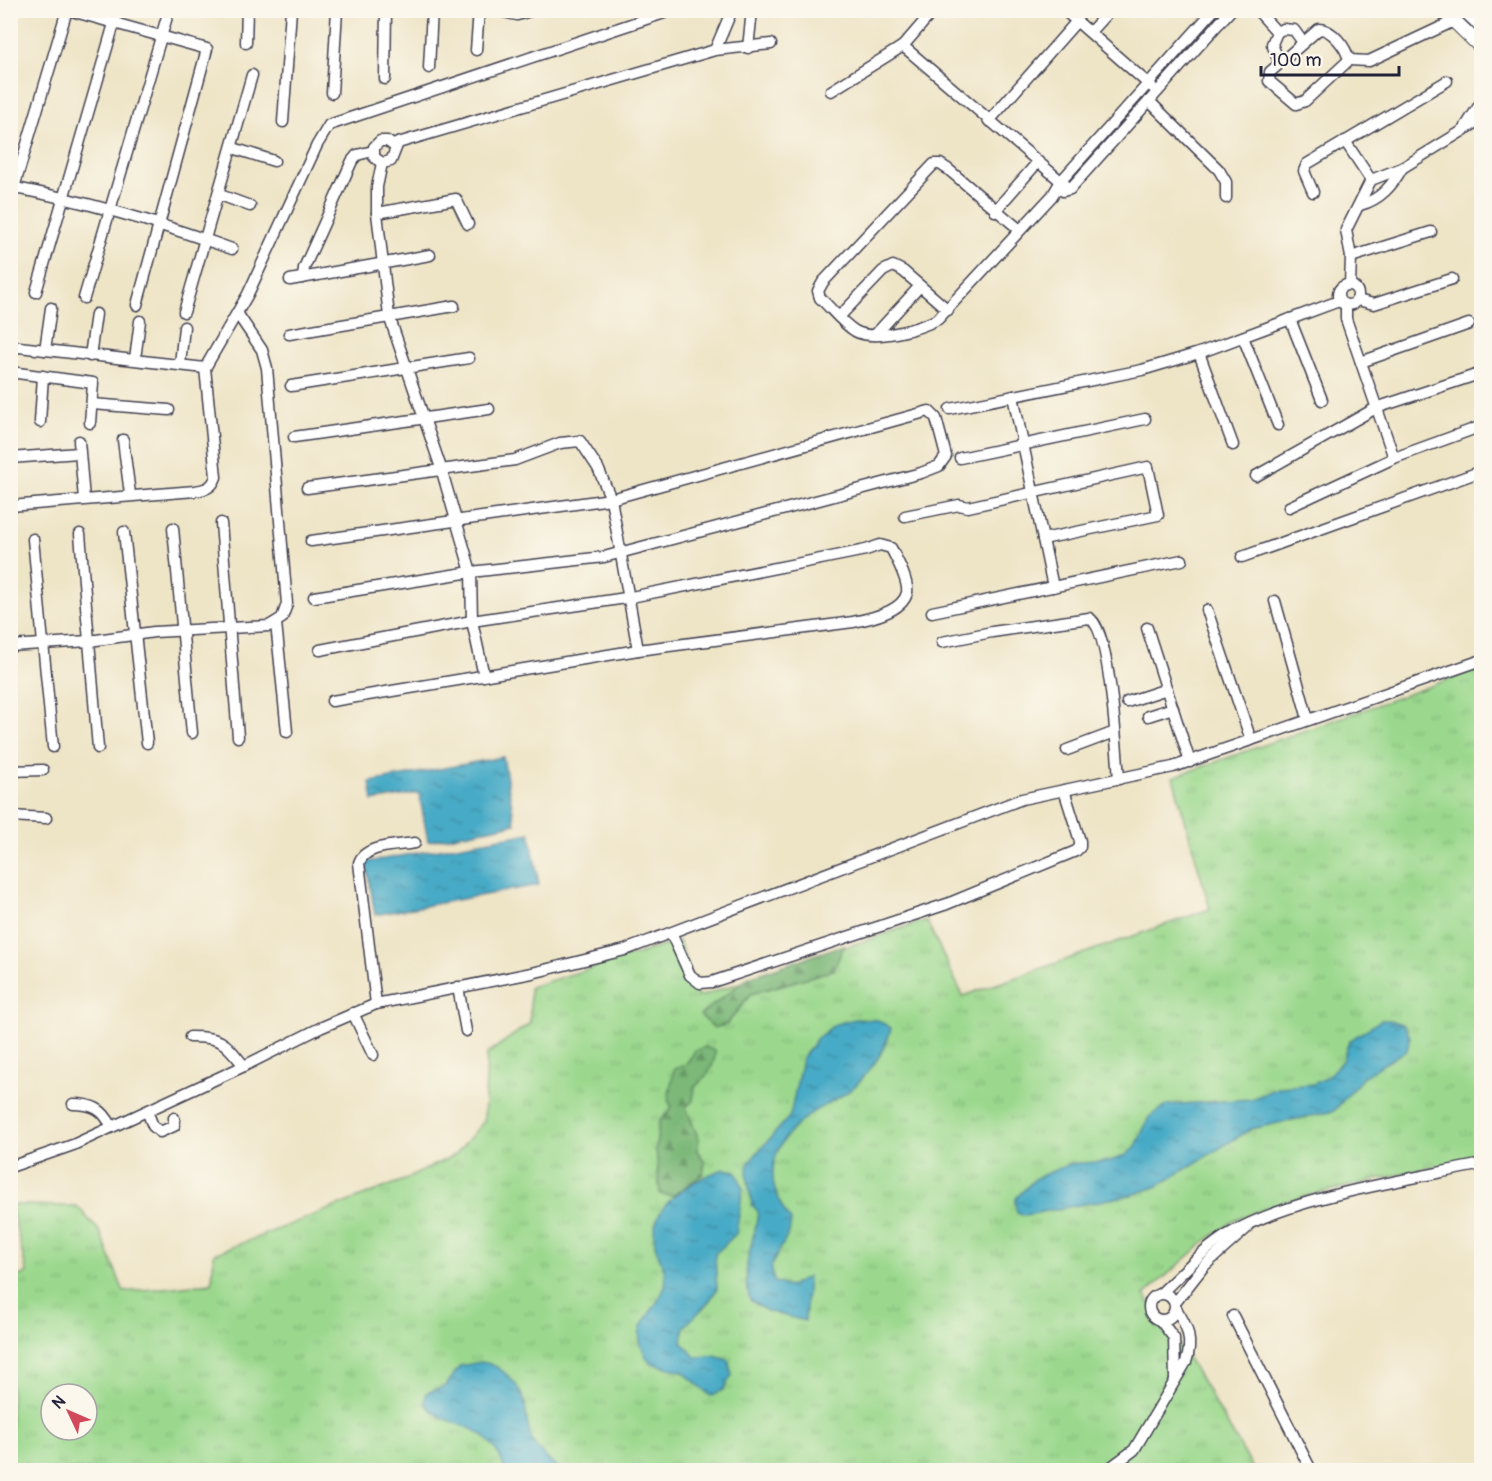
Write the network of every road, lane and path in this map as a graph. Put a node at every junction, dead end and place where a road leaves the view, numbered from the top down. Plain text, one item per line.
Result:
1 (67, 10) edge
2 (118, 10) edge
3 (169, 10) edge
4 (247, 10) edge
5 (291, 10) edge
6 (337, 10) edge
7 (386, 10) edge
8 (432, 10) edge
9 (479, 10) edge
10 (494, 10) edge
11 (533, 10) edge
12 (673, 10) edge
13 (732, 10) edge
14 (752, 10) edge
15 (934, 10) edge
16 (1064, 10) edge
17 (1110, 10) edge
18 (1231, 10) edge
19 (1257, 10) edge
20 (1443, 10) edge
21 (1465, 10) edge
22 (1208, 12) edge
23 (1077, 21) junction
24 (1454, 21) junction
25 (113, 24) junction
26 (1482, 26) edge
27 (1090, 32) junction
28 (1277, 32) junction
29 (161, 38) junction
30 (1302, 41) junction
31 (246, 44) dead end
32 (771, 44) dead end
33 (903, 46) junction
34 (748, 48) junction
35 (1482, 48) edge
36 (476, 50) dead end
37 (715, 51) junction
38 (1349, 60) junction
39 (1280, 62) junction
40 (429, 68) dead end
41 (252, 75) dead end
42 (385, 79) dead end
43 (1447, 81) dead end
44 (1148, 82) junction
45 (831, 91) dead end
46 (1158, 91) junction
47 (332, 93) dead end
48 (1149, 101) junction
49 (1482, 101) edge
50 (1482, 119) edge
51 (989, 121) junction
52 (283, 122) dead end
53 (1466, 126) junction
54 (1345, 141) junction
55 (399, 143) junction
56 (233, 148) junction
57 (373, 151) junction
58 (274, 161) dead end
59 (382, 163) junction
60 (1037, 163) junction
61 (1402, 168) junction
62 (1371, 180) junction
63 (1061, 181) junction
64 (12, 187) edge
65 (1070, 189) junction
66 (1313, 192) dead end
67 (220, 195) junction
68 (1052, 196) junction
69 (64, 197) junction
70 (1226, 198) dead end
71 (10, 201) edge
72 (1360, 205) junction
73 (250, 206) dead end
74 (110, 211) junction
75 (995, 211) junction
76 (377, 213) junction
77 (159, 223) junction
78 (468, 224) dead end
79 (1020, 230) junction
80 (1431, 232) dead end
81 (206, 240) junction
82 (232, 249) dead end
83 (430, 255) dead end
84 (1351, 257) junction
85 (382, 264) junction
86 (303, 278) junction
87 (1452, 279) dead end
88 (291, 280) dead end
89 (1350, 285) junction
90 (920, 286) junction
91 (36, 292) dead end
92 (84, 298) dead end
93 (1357, 300) junction
94 (1342, 303) junction
95 (137, 305) dead end
96 (454, 306) dead end
97 (51, 308) dead end
98 (948, 310) junction
99 (184, 312) dead end
100 (96, 314) dead end
101 (237, 314) junction
102 (389, 316) junction
103 (840, 316) junction
104 (1290, 319) junction
105 (140, 321) dead end
106 (1469, 324) dead end
107 (184, 327) dead end
108 (289, 334) dead end
109 (875, 335) junction
110 (1243, 337) junction
111 (10, 346) edge
112 (45, 350) junction
113 (1200, 353) junction
114 (90, 356) junction
115 (469, 358) dead end
116 (135, 359) junction
117 (1361, 362) junction
118 (180, 364) junction
119 (405, 367) junction
120 (205, 368) junction
121 (10, 372) edge
122 (1482, 373) edge
123 (43, 376) junction
124 (291, 386) dead end
125 (1013, 396) junction
126 (1322, 400) dead end
127 (92, 404) junction
128 (1376, 408) junction
129 (489, 409) dead end
130 (950, 409) dead end
131 (169, 410) dead end
132 (423, 418) junction
133 (1145, 418) dead end
134 (40, 422) dead end
135 (90, 423) dead end
136 (1278, 425) dead end
137 (1482, 426) edge
138 (294, 437) dead end
139 (123, 440) dead end
140 (79, 441) dead end
141 (1023, 444) junction
142 (1233, 445) dead end
143 (79, 453) junction
144 (10, 458) edge
145 (1394, 458) junction
146 (960, 459) dead end
147 (441, 468) junction
148 (1482, 471) edge
149 (1256, 476) dead end
150 (307, 488) dead end
151 (1033, 493) junction
152 (130, 494) junction
153 (84, 499) junction
154 (611, 499) junction
155 (10, 506) edge
156 (1289, 507) dead end
157 (905, 516) dead end
158 (456, 519) junction
159 (221, 523) dead end
160 (173, 528) dead end
161 (124, 532) dead end
162 (80, 534) dead end
163 (33, 539) dead end
164 (1043, 539) junction
165 (311, 541) dead end
166 (620, 551) junction
167 (1242, 557) dead end
168 (1182, 560) dead end
169 (471, 572) junction
170 (1053, 587) junction
171 (314, 597) dead end
172 (626, 598) junction
173 (1275, 601) dead end
174 (1207, 610) dead end
175 (932, 612) dead end
176 (472, 621) junction
177 (276, 623) junction
178 (1147, 628) dead end
179 (228, 629) junction
180 (182, 631) junction
181 (135, 633) junction
182 (88, 641) junction
183 (942, 642) dead end
184 (42, 644) junction
185 (10, 646) edge
186 (320, 650) dead end
187 (638, 650) junction
188 (1482, 660) edge
189 (484, 676) junction
190 (1167, 689) junction
191 (332, 701) dead end
192 (1127, 702) dead end
193 (1173, 708) junction
194 (1148, 716) dead end
195 (1308, 719) junction
196 (287, 732) dead end
197 (1115, 732) junction
198 (192, 733) dead end
199 (238, 737) dead end
200 (1251, 740) junction
201 (147, 743) dead end
202 (53, 747) dead end
203 (98, 748) dead end
204 (1067, 750) dead end
205 (1190, 762) junction
206 (43, 770) dead end
207 (10, 771) edge
208 (1119, 779) junction
209 (1064, 790) junction
210 (10, 816) edge
211 (46, 818) dead end
212 (416, 843) dead end
213 (671, 933) junction
214 (458, 987) junction
215 (376, 1004) junction
216 (353, 1012) junction
217 (466, 1031) dead end
218 (190, 1037) dead end
219 (373, 1055) dead end
220 (244, 1066) junction
221 (73, 1104) dead end
222 (147, 1111) junction
223 (174, 1118) dead end
224 (112, 1127) junction
225 (1482, 1164) edge
226 (10, 1167) edge
227 (1251, 1224) junction
228 (1160, 1294) junction
229 (1175, 1306) junction
230 (1233, 1316) dead end
231 (1160, 1320) junction
232 (1174, 1386) junction
233 (1112, 1470) edge
234 (1311, 1470) edge

1 - 25 street
1 - 64 street
2 - 25 street
3 - 29 street
4 - 31 street
5 - 52 street
6 - 47 street
7 - 42 street
8 - 40 street
9 - 36 street
10 - 11 street
12 - 101 street
13 - 37 street
14 - 34 street
15 - 33 street
16 - 23 street
17 - 27 street
18 - 46 street
19 - 28 street
20 - 24 main road
21 - 26 main road
22 - 44 street
23 - 27 street
23 - 51 street
24 - 35 main road
24 - 38 street
25 - 29 street
25 - 69 street
27 - 44 street
28 - 30 street
28 - 39 street
29 - 74 street
29 - 77 street
30 - 38 street
30 - 39 street
32 - 34 street
33 - 45 street
33 - 51 street
34 - 37 street
37 - 55 street
38 - 39 street
41 - 56 street
43 - 54 street
44 - 46 street
44 - 63 street
46 - 48 street
48 - 65 street
48 - 70 street
49 - 53 street
50 - 53 street
51 - 60 street
53 - 61 street
54 - 62 street
54 - 66 street
55 - 57 street
55 - 59 street
56 - 58 street
56 - 67 street
57 - 59 street
57 - 86 street
59 - 76 street
60 - 63 street
60 - 75 street
61 - 62 street
61 - 72 street
62 - 72 street
63 - 65 street
63 - 68 street
64 - 69 street
64 - 71 street
65 - 68 street
67 - 73 street
67 - 81 street
68 - 79 street
69 - 74 street
69 - 91 street
72 - 84 street
74 - 77 street
74 - 92 street
75 - 79 street
75 - 103 street
76 - 78 street
76 - 85 street
77 - 81 street
77 - 95 street
79 - 98 street
80 - 84 street
81 - 82 street
81 - 99 street
83 - 85 street
84 - 89 street
85 - 86 street
85 - 102 street
86 - 88 street
87 - 93 street
89 - 93 street
89 - 94 street
90 - 98 street
90 - 103 street
90 - 109 street
93 - 94 street
94 - 104 street
94 - 117 street
96 - 102 street
97 - 112 street
98 - 109 street
100 - 114 street
101 - 120 street
101 - 177 street
102 - 108 street
102 - 119 street
103 - 109 street
104 - 110 street
104 - 126 street
105 - 116 street
106 - 117 street
107 - 118 street
110 - 113 street
110 - 136 street
111 - 112 street
112 - 114 street
113 - 125 street
113 - 142 street
114 - 116 street
115 - 119 street
116 - 118 street
117 - 128 street
118 - 120 street
119 - 124 street
119 - 132 street
120 - 152 street
121 - 123 street
122 - 128 street
123 - 127 street
123 - 134 street
125 - 130 street
125 - 141 street
127 - 131 street
127 - 135 street
128 - 145 street
128 - 149 street
129 - 132 street
132 - 138 street
132 - 147 street
133 - 141 street
137 - 145 street
139 - 152 street
140 - 143 street
141 - 146 street
141 - 151 street
143 - 144 street
143 - 153 street
145 - 156 street
147 - 150 street
147 - 154 street
147 - 158 street
148 - 167 street
151 - 157 street
151 - 164 street
151 - 164 street
152 - 153 street
153 - 155 street
154 - 158 street
154 - 166 street
154 - 166 street
158 - 165 street
158 - 169 street
159 - 179 street
160 - 180 street
161 - 181 street
162 - 182 street
163 - 184 street
164 - 170 street
166 - 169 street
166 - 172 street
168 - 170 street
169 - 171 street
169 - 176 street
170 - 175 street
172 - 176 street
172 - 187 street
172 - 187 street
173 - 195 street
174 - 200 street
176 - 186 street
176 - 189 street
177 - 179 street
177 - 196 street
178 - 190 street
179 - 180 street
179 - 199 street
180 - 181 street
180 - 198 street
181 - 182 street
181 - 201 street
182 - 184 street
182 - 203 street
183 - 197 street
184 - 185 street
184 - 202 street
187 - 189 street
188 - 195 street
189 - 191 street
190 - 192 street
190 - 193 street
193 - 194 street
193 - 205 street
195 - 200 street
197 - 204 street
197 - 208 street
200 - 205 street
205 - 208 street
206 - 207 street
208 - 209 street
209 - 213 street
209 - 213 street
210 - 211 street
212 - 215 street
213 - 214 street
214 - 215 street
214 - 217 street
215 - 216 street
216 - 219 street
216 - 220 street
218 - 220 street
220 - 222 street
221 - 224 street
222 - 223 street
222 - 224 street
224 - 226 street
225 - 227 street
227 - 228 street
227 - 229 street
228 - 229 street
228 - 231 street
229 - 231 street
229 - 232 street
230 - 234 street
231 - 232 street
232 - 233 street

